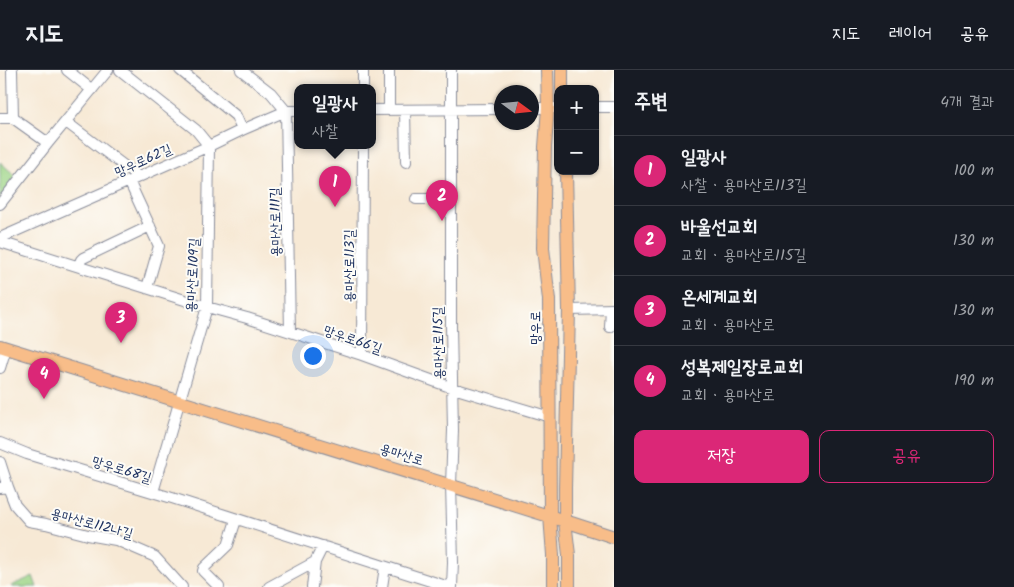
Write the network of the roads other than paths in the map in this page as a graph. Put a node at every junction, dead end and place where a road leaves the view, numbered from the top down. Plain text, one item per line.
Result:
1 (12, 70) edge
2 (67, 70) edge
3 (108, 70) edge
4 (120, 70) edge
5 (180, 70) edge
6 (241, 70) edge
7 (363, 70) edge
8 (389, 70) edge
9 (451, 70) edge
10 (547, 70) edge
11 (562, 70) edge
12 (363, 84) edge
13 (562, 85) edge
14 (92, 90) junction
15 (599, 107) edge
16 (614, 107) edge
17 (539, 108) edge
18 (553, 108) edge
19 (494, 109) edge
20 (376, 110) edge
21 (389, 110) junction
22 (405, 110) junction
23 (451, 110) junction
24 (286, 111) junction
25 (294, 111) edge
26 (0, 118) edge
27 (12, 118) junction
28 (66, 122) junction
29 (242, 130) junction
30 (48, 143) junction
31 (209, 146) junction
32 (363, 149) edge
33 (406, 162) dead end
34 (566, 175) edge
35 (134, 179) junction
36 (416, 199) dead end
37 (451, 199) junction
38 (0, 204) edge
39 (150, 226) junction
40 (0, 240) edge
41 (79, 266) junction
42 (147, 288) junction
43 (207, 307) junction
44 (612, 309) edge
45 (569, 310) junction
46 (610, 327) dead end
47 (290, 332) junction
48 (3, 347) edge
49 (362, 356) junction
50 (0, 368) edge
51 (453, 388) junction
52 (180, 402) junction
53 (550, 417) junction
54 (0, 444) edge
55 (0, 462) edge
56 (451, 485) junction
57 (4, 487) edge
58 (153, 492) junction
59 (550, 516) junction
60 (236, 520) junction
61 (565, 521) junction
62 (614, 537) edge
63 (322, 546) junction
64 (315, 562) junction
65 (385, 567) junction
66 (182, 587) edge
67 (218, 587) edge
68 (269, 587) edge
69 (312, 587) edge
70 (382, 587) edge
71 (451, 587) edge
72 (552, 587) edge
73 (569, 587) edge

1 - 27 street
2 - 14 street
3 - 14 street
4 - 31 street
5 - 29 street
6 - 24 street
7 - 12 street
8 - 21 street
9 - 23 street, 용마산로115길
10 - 18 main road, 망우로
11 - 13 main road
14 - 28 street
15 - 16 street
17 - 18 street
18 - 53 main road, 망우로
19 - 23 street
20 - 21 street
21 - 22 street
22 - 23 street
22 - 33 street
23 - 37 street, 용마산로115길
24 - 25 street, 망우로62길
24 - 29 street, 망우로62길
24 - 47 street, 용마산로111길
26 - 27 street
27 - 30 street
28 - 30 street
28 - 35 street
29 - 31 street, 망우로62길
30 - 38 street
31 - 35 street, 망우로62길
31 - 43 street, 용마산로109길
32 - 49 street, 용마산로113길
34 - 45 main road
35 - 39 street
35 - 40 street, 망우로62길
36 - 37 street
37 - 51 street, 용마산로115길
39 - 41 street
39 - 42 street
40 - 41 street, 망우로66길
41 - 42 street, 망우로66길
42 - 43 street, 망우로66길
43 - 47 street, 망우로66길
43 - 52 street, 용마산로109길
44 - 45 street
44 - 46 street
45 - 61 main road
47 - 49 street, 망우로66길
48 - 50 street, 용마산로
48 - 52 main road, 용마산로
49 - 51 street, 망우로66길
51 - 53 street, 망우로66길
51 - 56 street, 용마산로115길
52 - 56 main road, 용마산로
52 - 58 street
53 - 59 main road, 망우로
54 - 58 street, 망우로68길
55 - 57 street, 용마산로112나길
56 - 59 main road, 용마산로
56 - 71 street, 용마산로115길
57 - 66 street, 용마산로112나길
58 - 60 street, 망우로68길
59 - 61 main road, 용마산로
59 - 72 main road, 망우로
60 - 63 street, 망우로68길
60 - 67 street
61 - 62 main road, 용마산로
61 - 73 main road
63 - 64 street
63 - 65 street, 망우로68길
64 - 68 street
64 - 69 street
65 - 70 street
65 - 71 street, 망우로68길

